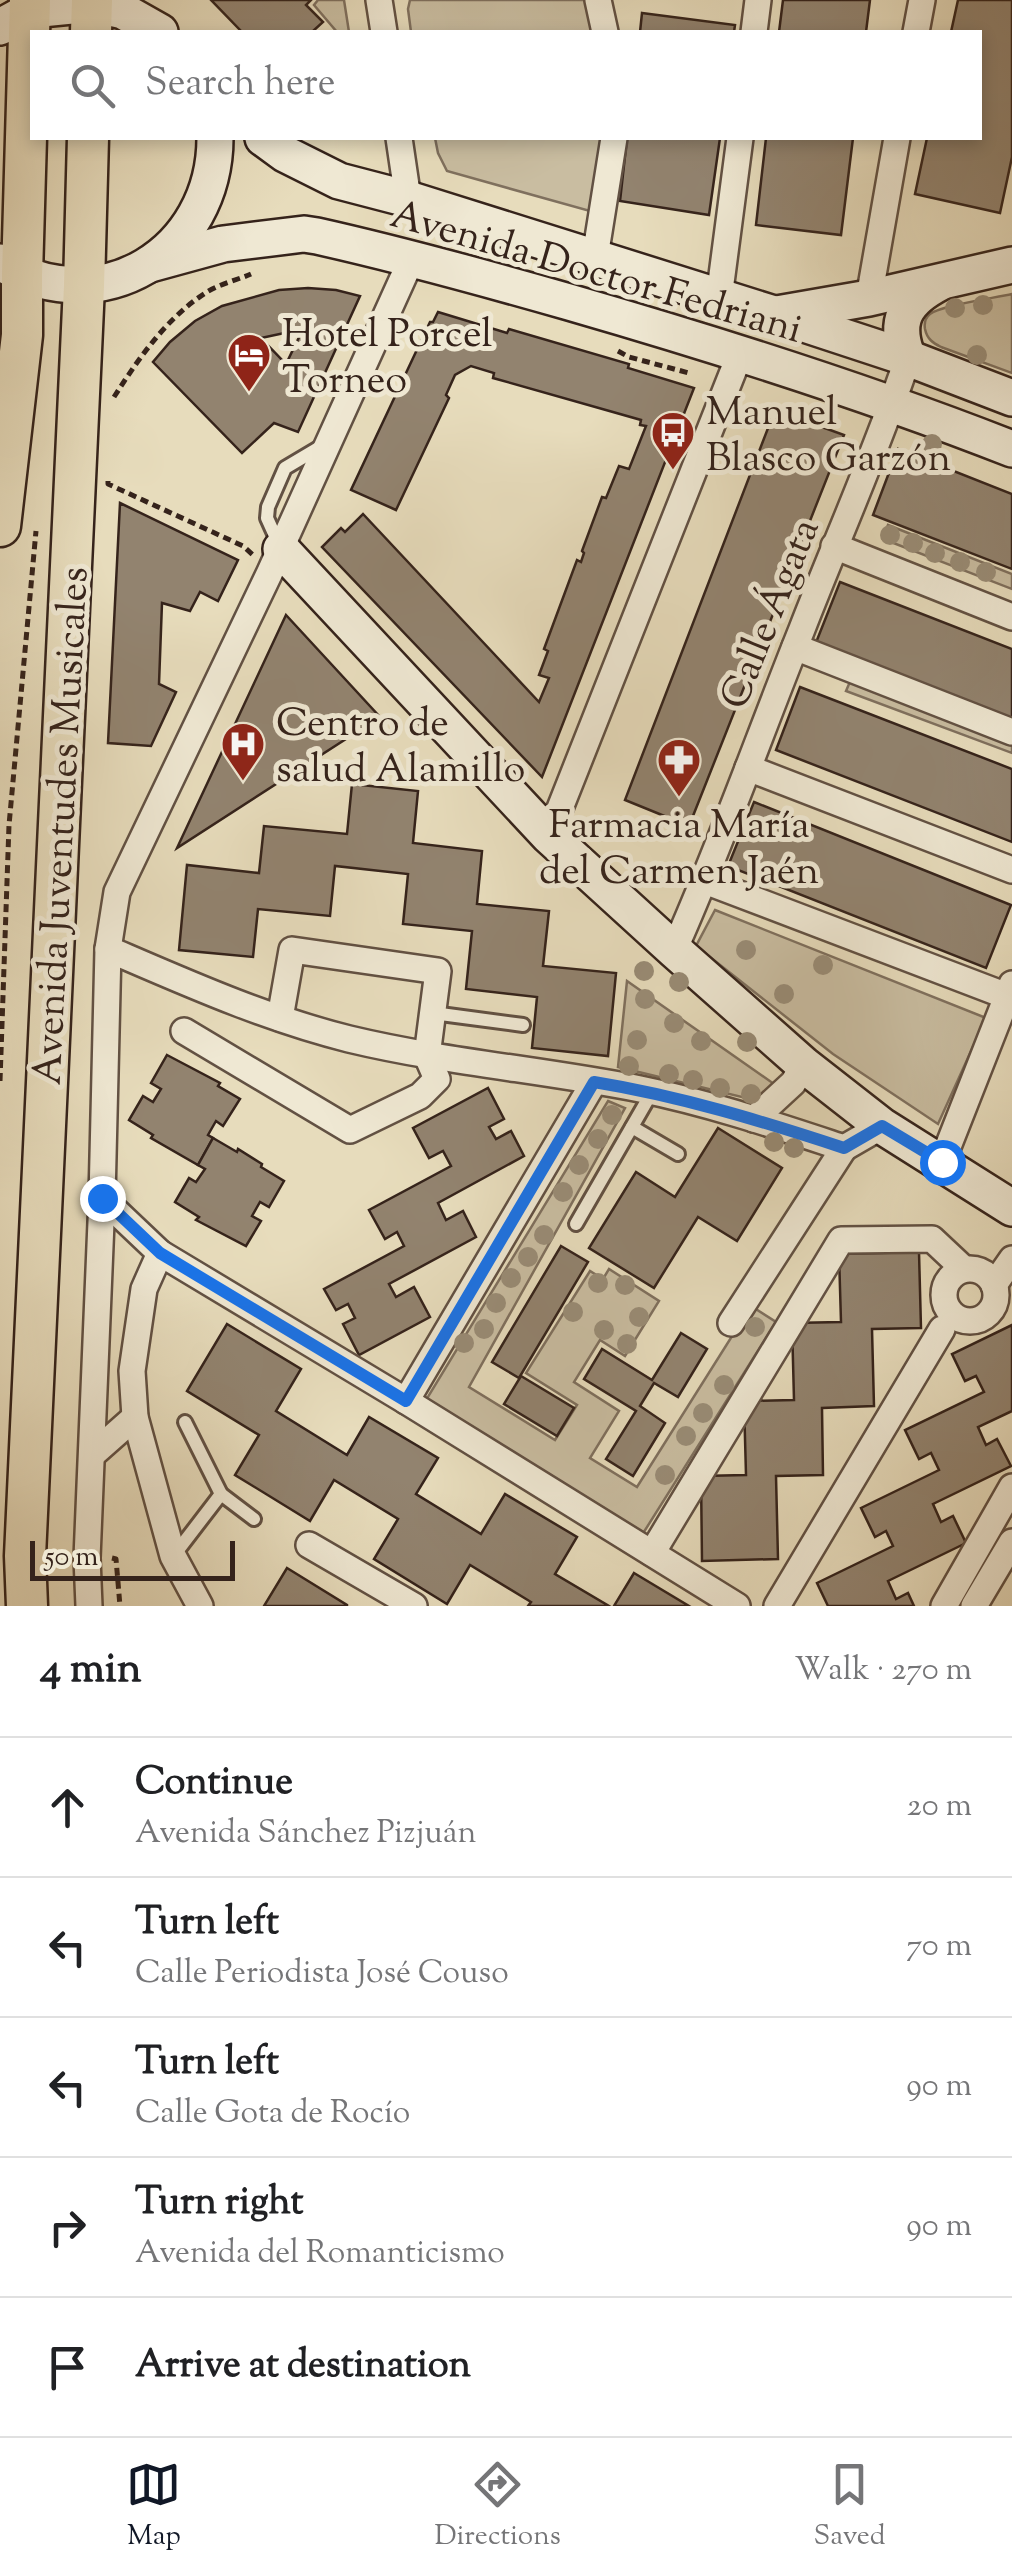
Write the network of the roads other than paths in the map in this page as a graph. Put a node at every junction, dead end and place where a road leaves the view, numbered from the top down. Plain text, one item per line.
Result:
1 (379, 0) edge
2 (598, 0) edge
3 (758, 0) edge
4 (922, 0) edge
5 (21, 12) edge
6 (92, 12) edge
7 (157, 30) edge
8 (384, 30) edge
9 (605, 30) edge
10 (754, 30) edge
11 (916, 30) edge
12 (88, 140) edge
13 (216, 140) edge
14 (266, 140) edge
15 (400, 140) edge
16 (614, 140) edge
17 (740, 140) edge
18 (898, 140) edge
19 (408, 199) junction
20 (412, 258) junction
21 (596, 258) junction
22 (150, 264) junction
23 (1012, 265) edge
24 (11, 269) edge
25 (946, 280) junction
26 (84, 286) junction
27 (719, 298) junction
28 (868, 298) junction
29 (774, 314) junction
30 (740, 354) junction
31 (908, 358) junction
32 (1012, 398) edge
33 (893, 404) junction
34 (1012, 449) edge
35 (18, 528) edge
36 (834, 546) junction
37 (270, 554) junction
38 (1012, 617) edge
39 (795, 647) junction
40 (1012, 732) edge
41 (748, 768) junction
42 (550, 836) junction
43 (1012, 870) edge
44 (705, 882) junction
45 (108, 949) junction
46 (674, 950) junction
47 (1010, 993) edge
48 (433, 1013) junction
49 (280, 1018) junction
50 (523, 1025) dead end
51 (184, 1031) dead end
52 (427, 1056) junction
53 (804, 1065) junction
54 (594, 1082) junction
55 (652, 1092) junction
56 (754, 1119) junction
57 (882, 1126) junction
58 (632, 1127) junction
59 (844, 1148) junction
60 (678, 1154) dead end
61 (942, 1162) junction
62 (102, 1198) junction
63 (1012, 1208) edge
64 (576, 1224) dead end
65 (160, 1253) junction
66 (1012, 1259) edge
67 (964, 1269) junction
68 (994, 1285) junction
69 (732, 1323) dead end
70 (942, 1328) dead end
71 (406, 1401) junction
72 (134, 1417) junction
73 (185, 1422) dead end
74 (92, 1455) junction
75 (1012, 1487) edge
76 (221, 1494) junction
77 (254, 1519) dead end
78 (1012, 1542) edge
79 (308, 1546) dead end
80 (652, 1554) junction
81 (174, 1556) junction
82 (27, 1606) edge
83 (89, 1606) edge
84 (200, 1606) edge
85 (414, 1606) edge
86 (737, 1606) edge
87 (776, 1606) edge
88 (944, 1606) edge
89 (974, 1606) edge

1 - 8 street
2 - 9 street
3 - 10 street
4 - 11 street
5 - 6 main road
5 - 24 main road
6 - 7 main road
12 - 26 main road, Avenida Juventudes Musicales
13 - 22 main road
14 - 19 main road, Avenida Doctor Fedriani
15 - 19 street
16 - 21 street
17 - 27 street
18 - 28 street
19 - 21 main road, Avenida Doctor Fedriani
20 - 22 main road, Avenida Doctor Fedriani
20 - 30 main road, Avenida Doctor Fedriani
20 - 37 street, Avenida Juventudes Musicales
21 - 27 main road, Avenida Doctor Fedriani
22 - 26 main road, Avenida Doctor Fedriani
23 - 25 main road
24 - 26 main road
24 - 35 main road
25 - 28 main road
25 - 31 main road
26 - 82 main road, Avenida Juventudes Musicales
27 - 29 main road, Avenida Doctor Fedriani
28 - 29 main road
29 - 30 main road
29 - 31 main road, Avenida Doctor Fedriani
30 - 33 main road, Avenida Doctor Fedriani
30 - 42 street
31 - 32 main road, Avenida Doctor Fedriani
31 - 33 street, Calle Ágata
33 - 34 main road, Avenida Doctor Fedriani
33 - 36 street, Calle Ágata
36 - 38 street
36 - 39 street, Calle Ágata
37 - 42 main road
37 - 45 street, Avenida Juventudes Musicales
39 - 40 street
39 - 41 street, Calle Ágata
41 - 43 street
41 - 44 street, Calle Ágata
42 - 46 main road
44 - 46 street, Calle Ágata
44 - 47 street
45 - 49 street
45 - 62 street, Avenida Juventudes Musicales
46 - 53 main road
47 - 61 street
48 - 49 street
48 - 50 lane
48 - 52 street
49 - 52 street
51 - 52 street
52 - 54 street
53 - 56 street
53 - 57 main road
54 - 55 street
54 - 71 street
55 - 56 street
55 - 58 lane
56 - 59 street
57 - 59 street
57 - 61 main road
58 - 60 lane
58 - 64 lane
59 - 69 street
61 - 63 main road
62 - 65 street
62 - 74 street, Avenida Juventudes Musicales
65 - 71 street
65 - 72 street
66 - 68 street
67 - 68 street
67 - 68 street
67 - 80 street
70 - 87 street
71 - 80 street
72 - 74 street
72 - 81 street
73 - 76 lane
74 - 83 street, Avenida Juventudes Musicales
75 - 88 street
76 - 77 lane
76 - 81 lane
78 - 89 street
79 - 85 street
80 - 86 street
81 - 84 street

